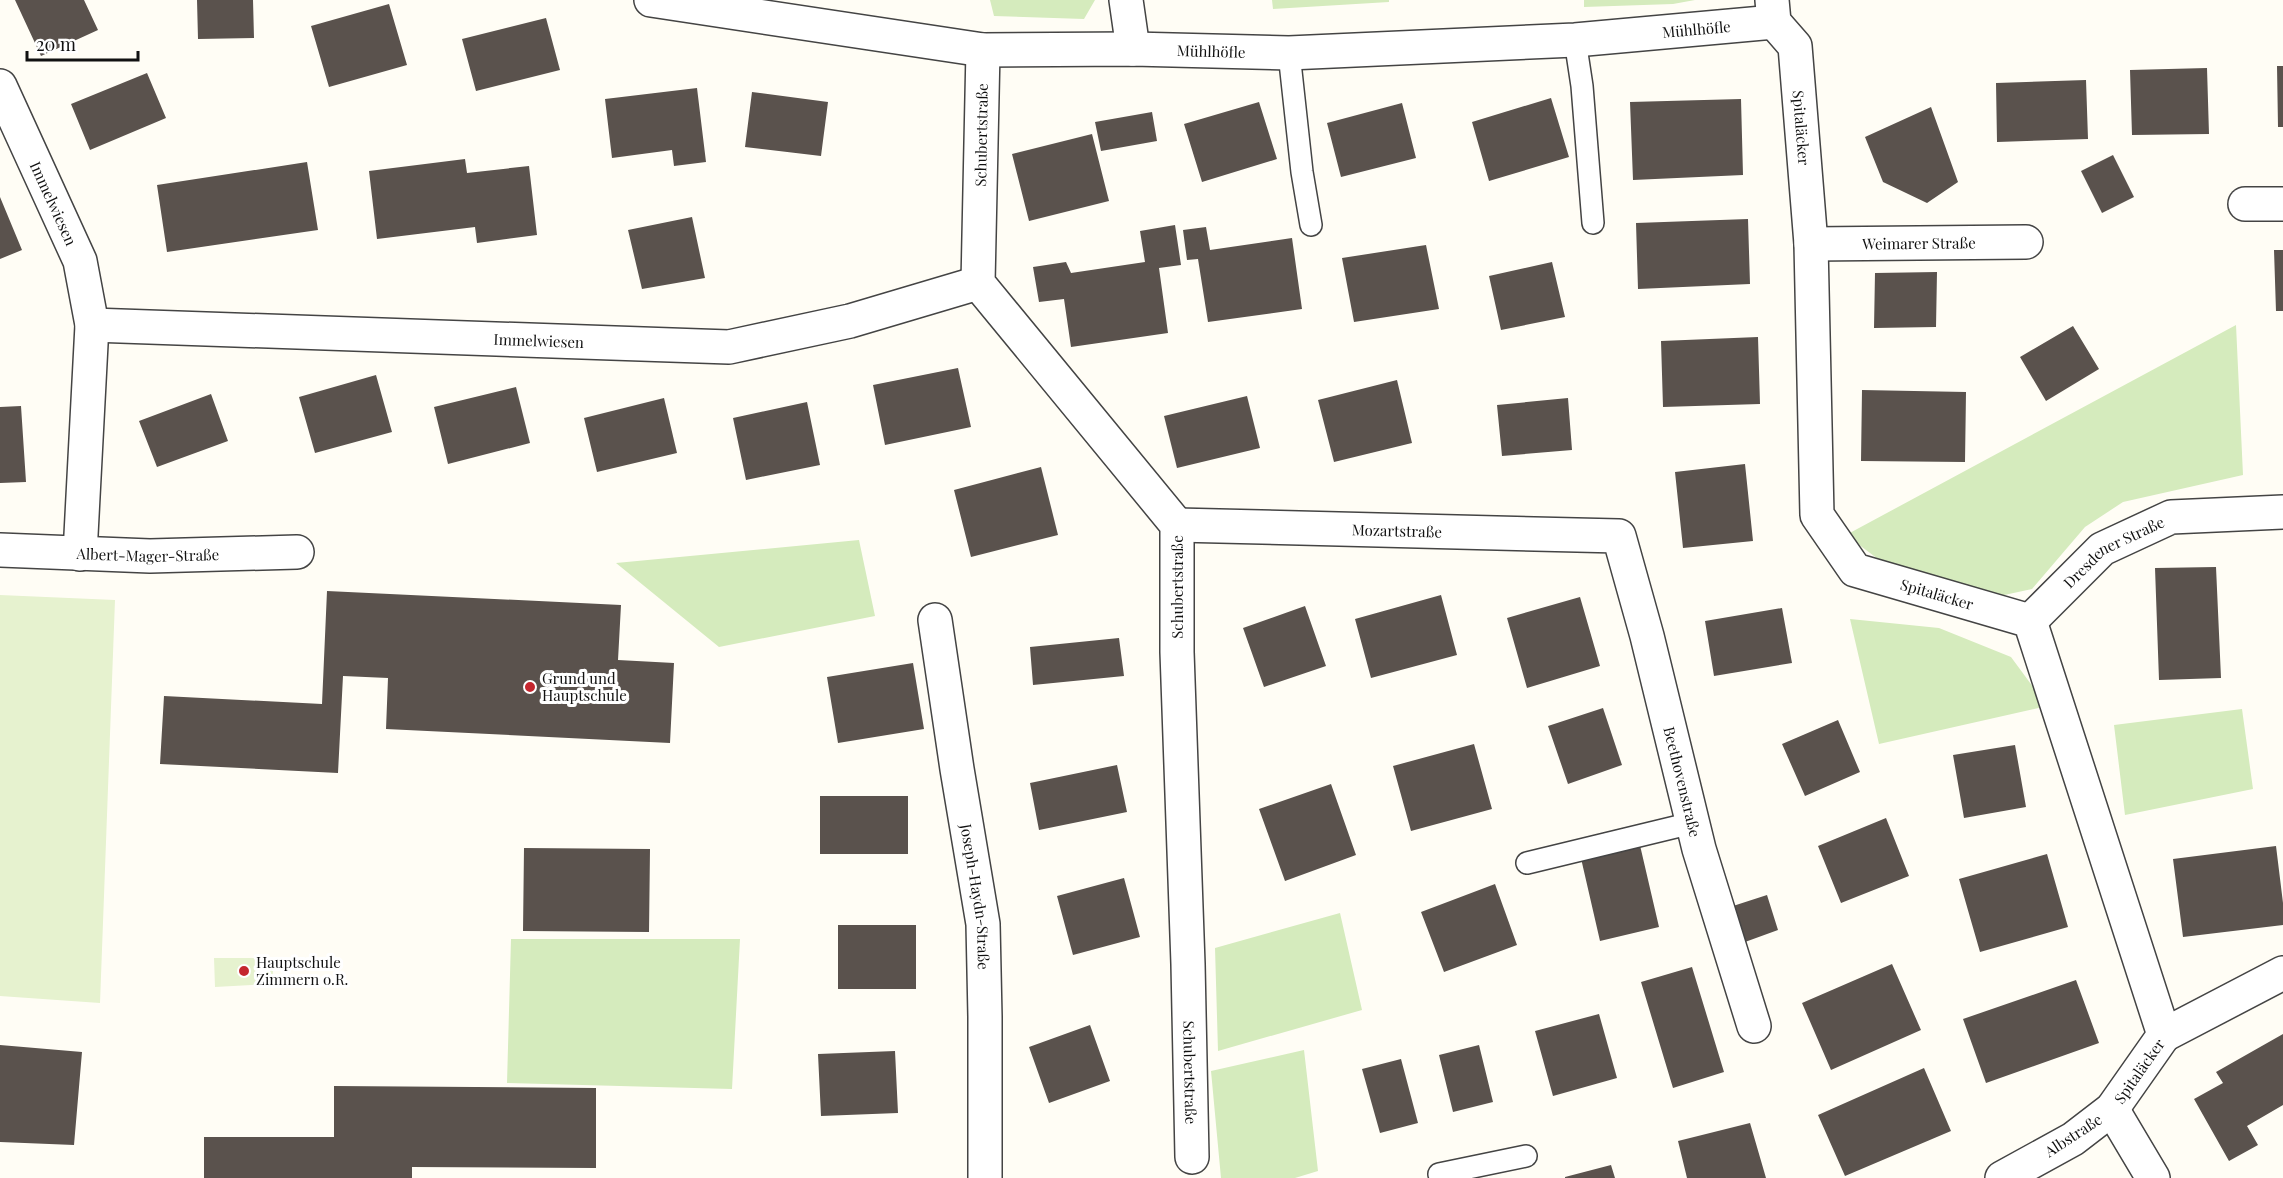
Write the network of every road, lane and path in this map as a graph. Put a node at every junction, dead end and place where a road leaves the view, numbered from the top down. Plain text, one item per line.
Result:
1 (651, 0) edge
2 (1126, 0) edge
3 (1773, 11) edge
4 (1575, 40) junction
5 (1133, 49) junction
6 (983, 51) junction
7 (1289, 53) junction
8 (0, 86) edge
9 (2245, 204) dead end
10 (2283, 204) edge
11 (1593, 223) dead end
12 (1311, 225) dead end
13 (2026, 242) dead end
14 (1811, 244) junction
15 (978, 283) junction
16 (92, 324) junction
17 (2283, 512) edge
18 (1177, 525) junction
19 (1620, 536) joint
20 (0, 550) edge
21 (297, 552) dead end
22 (80, 554) junction
23 (935, 620) dead end
24 (2030, 621) junction
25 (1692, 823) junction
26 (1527, 863) dead end
27 (2283, 973) edge
28 (1754, 1026) dead end
29 (2164, 1035) junction
30 (2112, 1109) junction
31 (1526, 1156) dead end
32 (1192, 1157) dead end
33 (1474, 1172) edge
34 (1439, 1174) dead end
35 (985, 1178) edge
36 (2002, 1178) edge
37 (2153, 1178) edge

1 - 6 street, Mühlhöfle
2 - 5 street
3 - 4 street, Mühlhöfle
3 - 14 street, Spitaläcker
4 - 7 street, Mühlhöfle
4 - 11 lane
5 - 6 street, Mühlhöfle
5 - 7 street, Mühlhöfle
6 - 15 street, Schubertstraße
7 - 12 lane
8 - 16 street, Immelwiesen
9 - 10 street
13 - 14 street, Weimarer Straße
14 - 24 street, Spitaläcker
15 - 16 street, Immelwiesen
15 - 18 street, Schubertstraße
16 - 22 street, Immelwiesen
17 - 24 street, Dresdener Straße
18 - 19 street, Mozartstraße
18 - 32 street, Schubertstraße
19 - 25 street, Beethovenstraße
20 - 22 street, Albert-Mager-Straße
21 - 22 street, Albert-Mager-Straße
23 - 35 street, Joseph-Haydn-Straße
24 - 29 street, Spitaläcker
25 - 26 lane
25 - 28 street, Beethovenstraße
27 - 29 street
29 - 30 street, Spitaläcker
30 - 36 street, Albstraße
30 - 37 street
31 - 33 lane
33 - 34 lane

